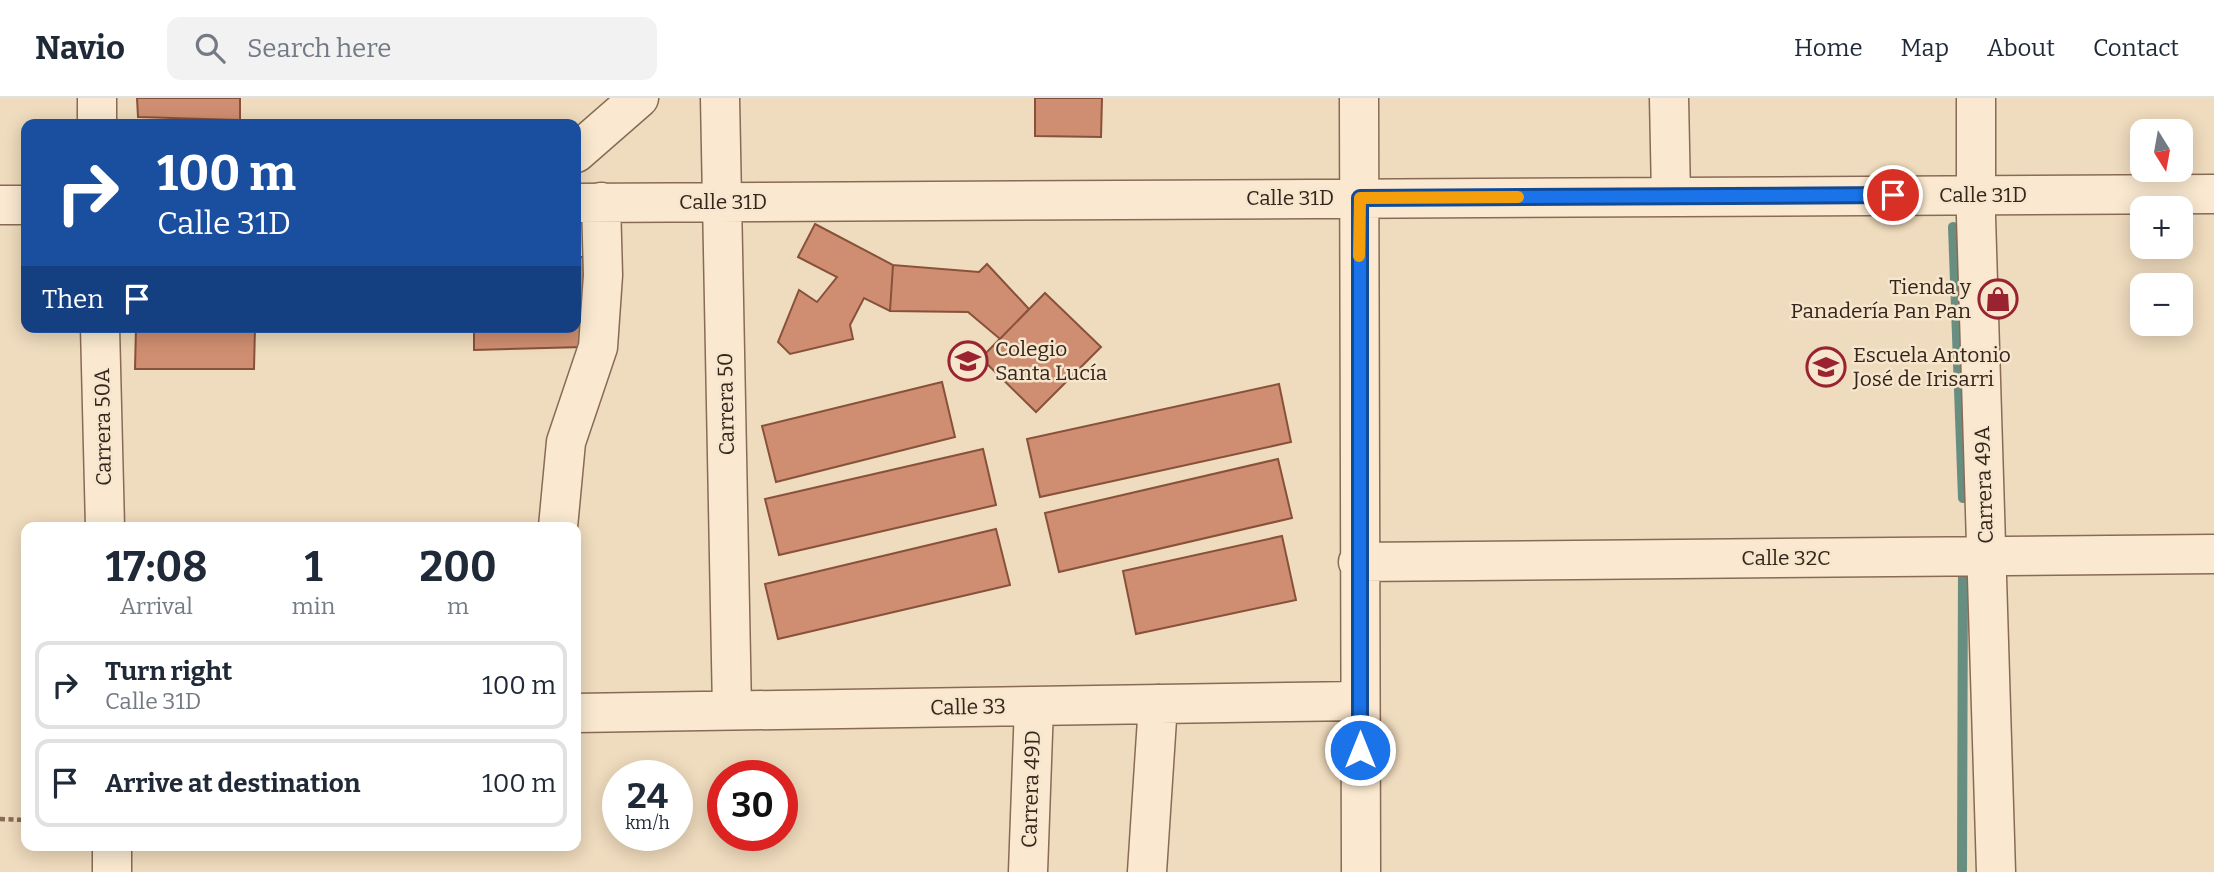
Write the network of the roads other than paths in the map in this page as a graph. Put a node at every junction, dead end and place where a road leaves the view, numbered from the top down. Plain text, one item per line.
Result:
1 (97, 98) edge
2 (639, 98) edge
3 (720, 98) edge
4 (1359, 98) edge
5 (1669, 98) edge
6 (1976, 98) edge
7 (97, 119) edge
8 (581, 149) edge
9 (2214, 194) edge
10 (1976, 195) junction
11 (1671, 196) junction
12 (1360, 198) junction
13 (588, 202) edge
14 (722, 202) junction
15 (0, 205) edge
16 (21, 205) edge
17 (100, 333) edge
18 (105, 522) edge
19 (558, 522) edge
20 (2214, 554) edge
21 (1986, 557) junction
22 (1358, 562) junction
23 (1359, 701) junction
24 (1158, 704) junction
25 (1034, 706) junction
26 (732, 710) junction
27 (581, 713) edge
28 (112, 851) edge
29 (112, 872) edge
30 (1028, 872) edge
31 (1147, 872) edge
32 (1360, 872) edge
33 (1996, 872) edge

1 - 7 street
2 - 8 street
3 - 14 street, Carrera 50
4 - 12 street
5 - 11 street
6 - 10 street, Carrera 49A
9 - 10 street, Calle 31D
10 - 11 street, Calle 31D
10 - 21 street, Carrera 49A
11 - 12 street, Calle 31D
12 - 14 street, Calle 31D
12 - 22 street
13 - 14 street, Calle 31D
13 - 19 street
14 - 26 street, Carrera 50
15 - 16 street
17 - 18 street, Carrera 50A
20 - 21 street, Calle 32C
21 - 22 street, Calle 32C
21 - 33 street, Carrera 49A
22 - 23 street
23 - 24 street, Calle 33
23 - 32 street
24 - 25 street, Calle 33
24 - 31 street
25 - 26 street, Calle 33
25 - 30 street, Carrera 49D
26 - 27 street, Calle 33
28 - 29 street

